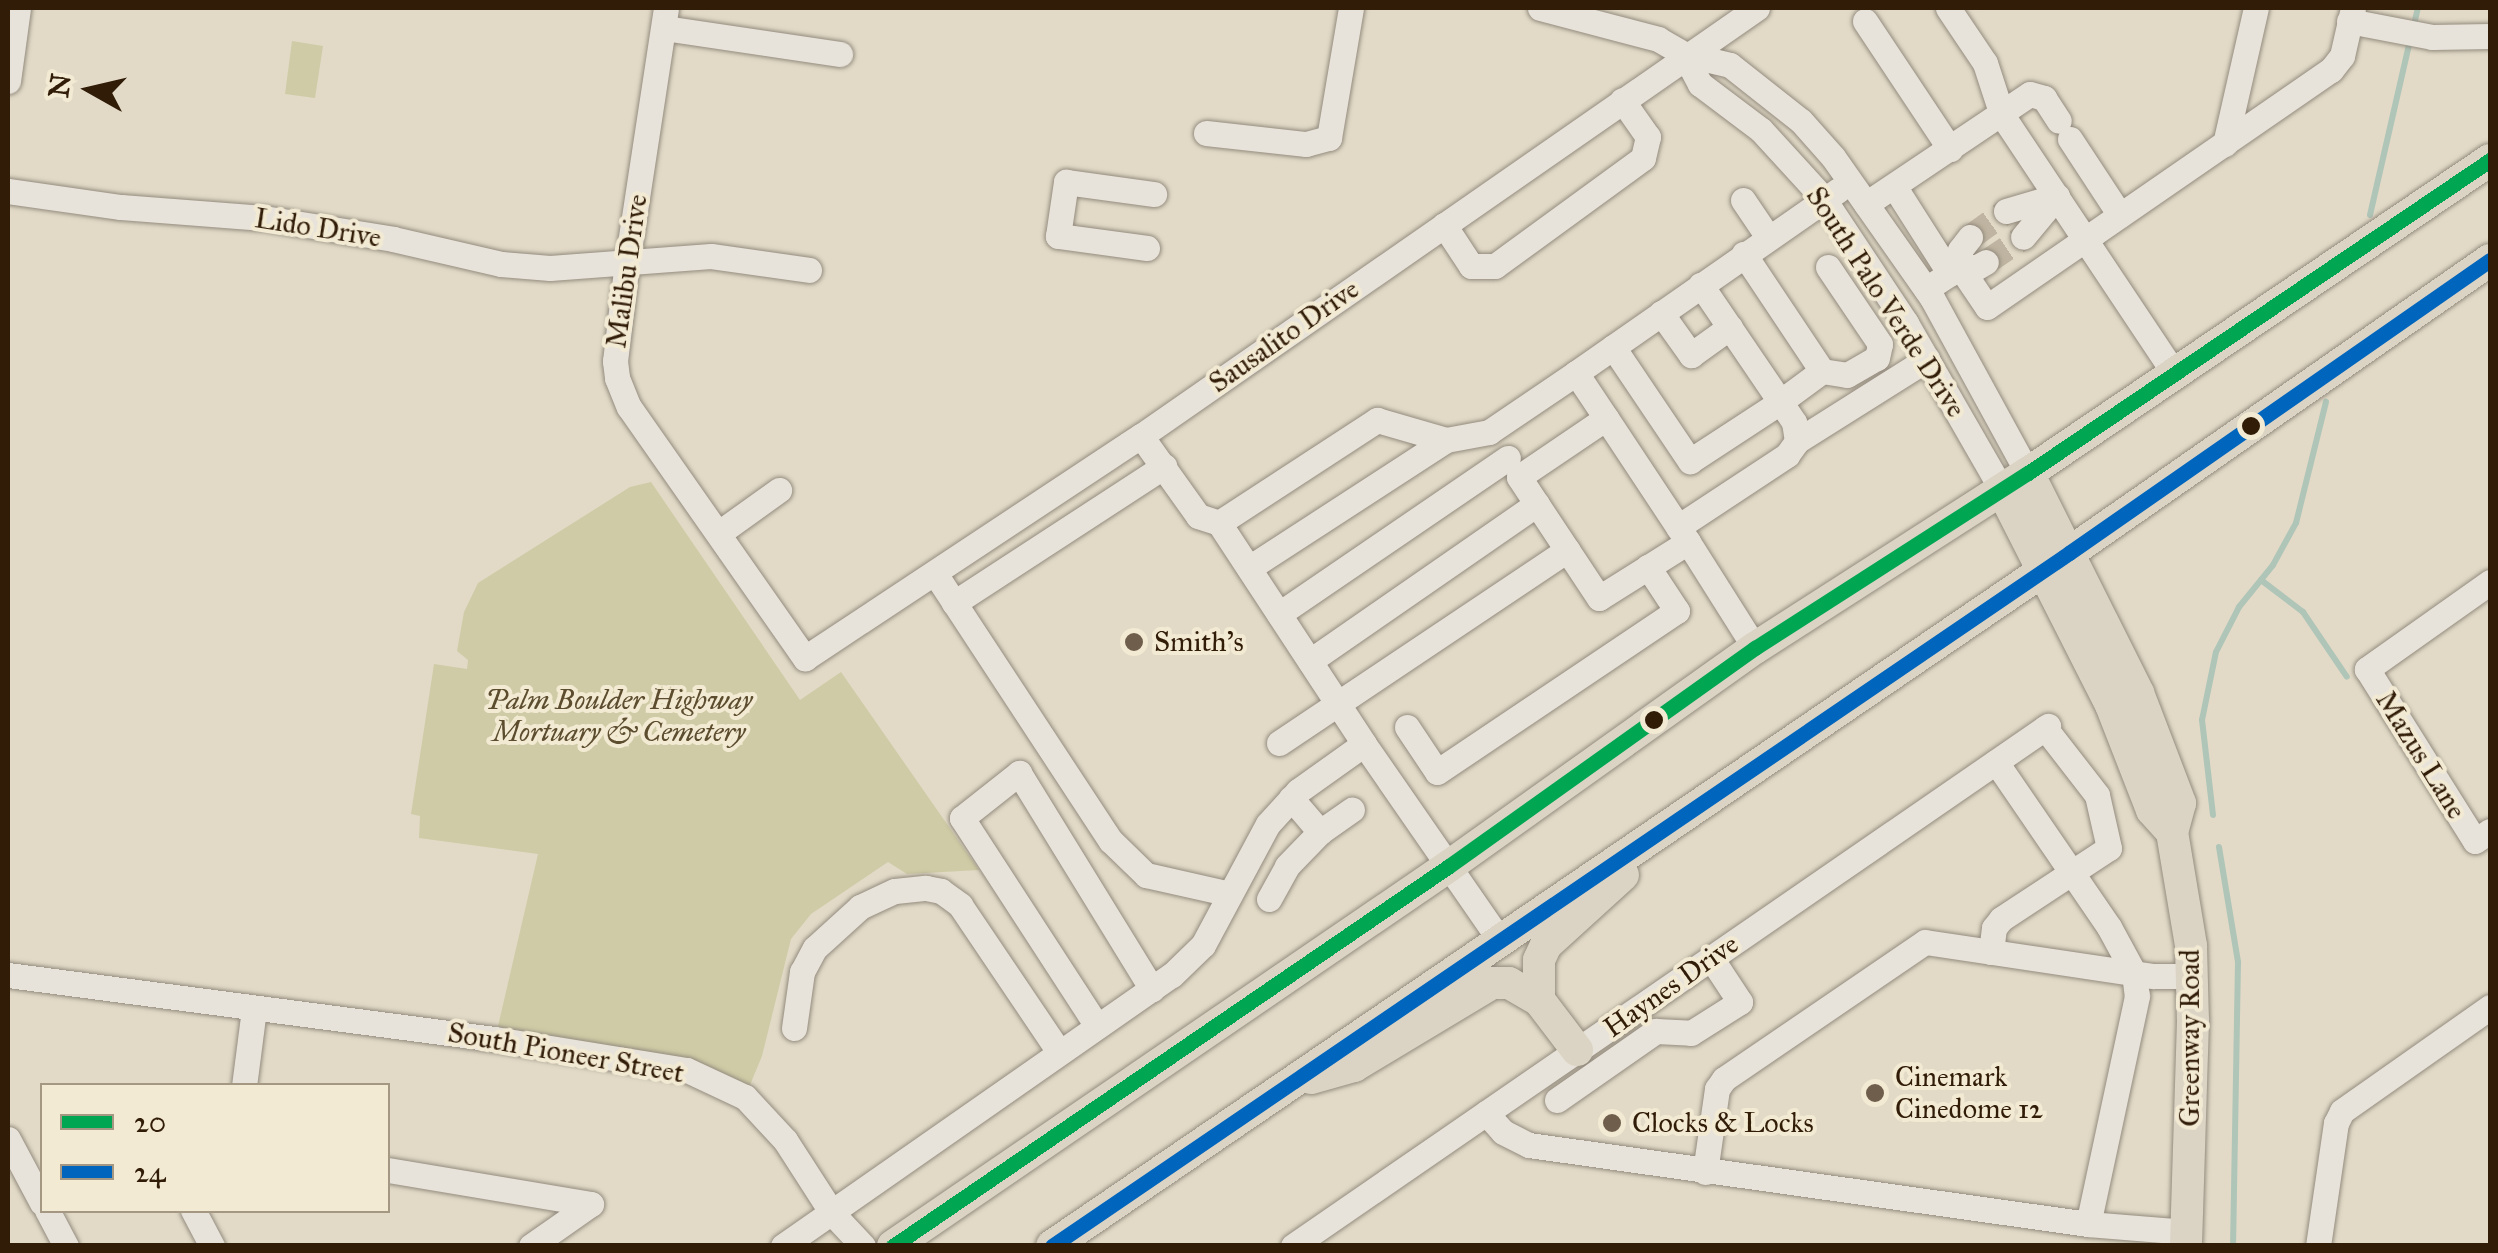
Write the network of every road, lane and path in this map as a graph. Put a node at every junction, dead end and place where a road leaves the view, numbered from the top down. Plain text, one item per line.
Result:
1 (18, 8) edge
2 (1352, 8) edge
3 (1540, 8) edge
4 (1757, 8) edge
5 (1948, 8) edge
6 (2256, 8) edge
7 (1869, 12) edge
8 (2351, 14) edge
9 (665, 18) edge
10 (2490, 36) edge
11 (840, 54) dead end
12 (1684, 54) junction
13 (8, 80) edge
14 (1622, 100) junction
15 (2002, 115) junction
16 (1206, 133) dead end
17 (2224, 144) junction
18 (1950, 149) junction
19 (2490, 160) edge
20 (1852, 182) junction
21 (1894, 186) junction
22 (8, 191) edge
23 (1154, 194) dead end
24 (2057, 196) junction
25 (1823, 198) junction
26 (1743, 200) dead end
27 (1866, 204) junction
28 (2006, 211) tunnel mouth
29 (2120, 214) junction
30 (1444, 224) junction
31 (1768, 237) junction
32 (1970, 237) tunnel mouth
33 (2023, 237) tunnel mouth
34 (2085, 238) junction
35 (1147, 248) dead end
36 (1744, 254) junction
37 (2490, 260) edge
38 (627, 262) junction
39 (1986, 262) tunnel mouth
40 (1828, 267) dead end
41 (809, 270) dead end
42 (1955, 270) junction
43 (1701, 286) junction
44 (1926, 289) junction
45 (1662, 313) junction
46 (1730, 327) junction
47 (1613, 347) junction
48 (1927, 358) junction
49 (1822, 371) junction
50 (1576, 373) junction
51 (2175, 374) junction
52 (1780, 402) junction
53 (1606, 418) junction
54 (1489, 432) junction
55 (1141, 436) junction
56 (1446, 440) junction
57 (1797, 441) junction
58 (1164, 466) junction
59 (1514, 467) junction
60 (2015, 482) junction
61 (780, 490) dead end
62 (1537, 504) junction
63 (1220, 523) junction
64 (719, 533) junction
65 (1683, 534) junction
66 (1567, 550) junction
67 (2057, 562) junction
68 (1648, 567) junction
69 (1249, 568) junction
70 (936, 574) junction
71 (2490, 582) edge
72 (954, 603) junction
73 (1279, 614) junction
74 (1754, 648) junction
75 (805, 658) joint
76 (1310, 661) junction
77 (1338, 705) junction
78 (1407, 727) dead end
79 (1279, 743) dead end
80 (1364, 744) junction
81 (1996, 762) junction
82 (1292, 798) junction
83 (1352, 810) dead end
84 (1687, 812) junction
85 (1320, 832) junction
86 (2483, 836) edge
87 (1449, 866) junction
88 (2073, 874) junction
89 (1230, 894) junction
90 (1270, 899) dead end
91 (1499, 939) junction
92 (1992, 952) junction
93 (1711, 958) junction
94 (2134, 973) junction
95 (8, 974) edge
96 (2192, 976) junction
97 (1152, 988) junction
98 (1539, 1000) junction
99 (2490, 1007) edge
100 (254, 1009) junction
101 (1097, 1026) junction
102 (794, 1028) dead end
103 (1576, 1050) junction
104 (1059, 1052) junction
105 (244, 1083) edge
106 (1288, 1084) junction
107 (1557, 1100) dead end
108 (1486, 1113) junction
109 (8, 1139) edge
110 (390, 1170) edge
111 (1705, 1172) junction
112 (40, 1199) edge
113 (49, 1213) edge
114 (195, 1213) edge
115 (832, 1213) junction
116 (2088, 1224) junction
117 (2186, 1239) edge
118 (66, 1246) edge
119 (212, 1246) edge
120 (531, 1246) edge
121 (783, 1246) edge
122 (863, 1246) edge
123 (893, 1246) edge
124 (1052, 1246) edge
125 (1293, 1246) edge
126 (2318, 1246) edge

1 - 13 street
2 - 16 street
3 - 12 street
4 - 12 street, Sausalito Drive
5 - 15 street
6 - 17 street
7 - 18 street
8 - 10 street
8 - 17 street
9 - 11 street
9 - 38 street, Malibu Drive
12 - 14 street, Sausalito Drive
12 - 20 street, South Palo Verde Drive
12 - 25 street, South Palo Verde Drive
14 - 30 street, Sausalito Drive
14 - 30 street
15 - 18 street
15 - 24 street
15 - 29 street
17 - 29 street
18 - 21 street
19 - 51 main road
20 - 25 street
20 - 27 street, South Palo Verde Drive
21 - 27 street
21 - 42 street
22 - 38 street, Lido Drive
23 - 35 street
24 - 28 street
24 - 33 street
24 - 34 street
25 - 31 street
25 - 48 street, South Palo Verde Drive
26 - 31 street
27 - 44 street, South Palo Verde Drive
29 - 34 street
30 - 55 street, Sausalito Drive
31 - 36 street
32 - 42 street
34 - 42 street
34 - 51 street
36 - 43 street
36 - 49 street
37 - 67 main road
38 - 41 street, Lido Drive
38 - 64 street, Malibu Drive
39 - 42 street
40 - 49 street
42 - 44 street
43 - 45 street
43 - 46 street
44 - 60 street, South Palo Verde Drive
45 - 46 street
45 - 47 street
46 - 52 street
47 - 50 street
47 - 52 street
48 - 57 street
48 - 60 street, South Palo Verde Drive
49 - 52 street
50 - 53 street
50 - 54 street
51 - 60 main road
52 - 57 street
53 - 59 street
53 - 65 street
54 - 56 street
54 - 59 street
55 - 58 street
55 - 70 street, Sausalito Drive
56 - 63 street
56 - 69 street
57 - 65 street
58 - 63 street
58 - 72 street
59 - 62 street
59 - 73 street
60 - 67 main road, Greenway Road
60 - 74 main road
61 - 64 street
62 - 66 street
62 - 76 street
63 - 69 street
64 - 75 street, Malibu Drive
65 - 68 street
65 - 74 street
66 - 68 street
66 - 77 street
67 - 84 main road
67 - 96 main road, Greenway Road
68 - 78 street
69 - 73 street
70 - 72 street
70 - 75 street, Sausalito Drive
71 - 86 street, Mazus Lane
72 - 89 street
73 - 76 street
74 - 87 main road
76 - 77 street
77 - 79 street
77 - 80 street
80 - 82 street
80 - 87 street
81 - 88 street
81 - 88 street, Haynes Drive
81 - 93 street, Haynes Drive
82 - 85 street
82 - 89 street
83 - 85 street
84 - 91 main road
84 - 98 main road
85 - 90 street
87 - 91 street
87 - 123 main road
88 - 92 street
88 - 94 street
89 - 97 street
91 - 106 main road
92 - 94 street
92 - 111 street
93 - 103 street, Haynes Drive
93 - 107 street
94 - 96 street
94 - 116 street
95 - 100 street, South Pioneer Street
96 - 117 main road, Greenway Road
97 - 101 street
97 - 101 street
98 - 103 main road
98 - 106 main road
99 - 126 street
100 - 105 street
100 - 115 street, South Pioneer Street
101 - 104 street
102 - 104 street
103 - 108 street, Haynes Drive
104 - 115 street
106 - 124 main road
108 - 111 street
108 - 125 street, Haynes Drive
109 - 112 street
110 - 120 street
111 - 116 street
113 - 118 street
114 - 119 street
115 - 121 street
115 - 122 street, South Pioneer Street
116 - 117 street

